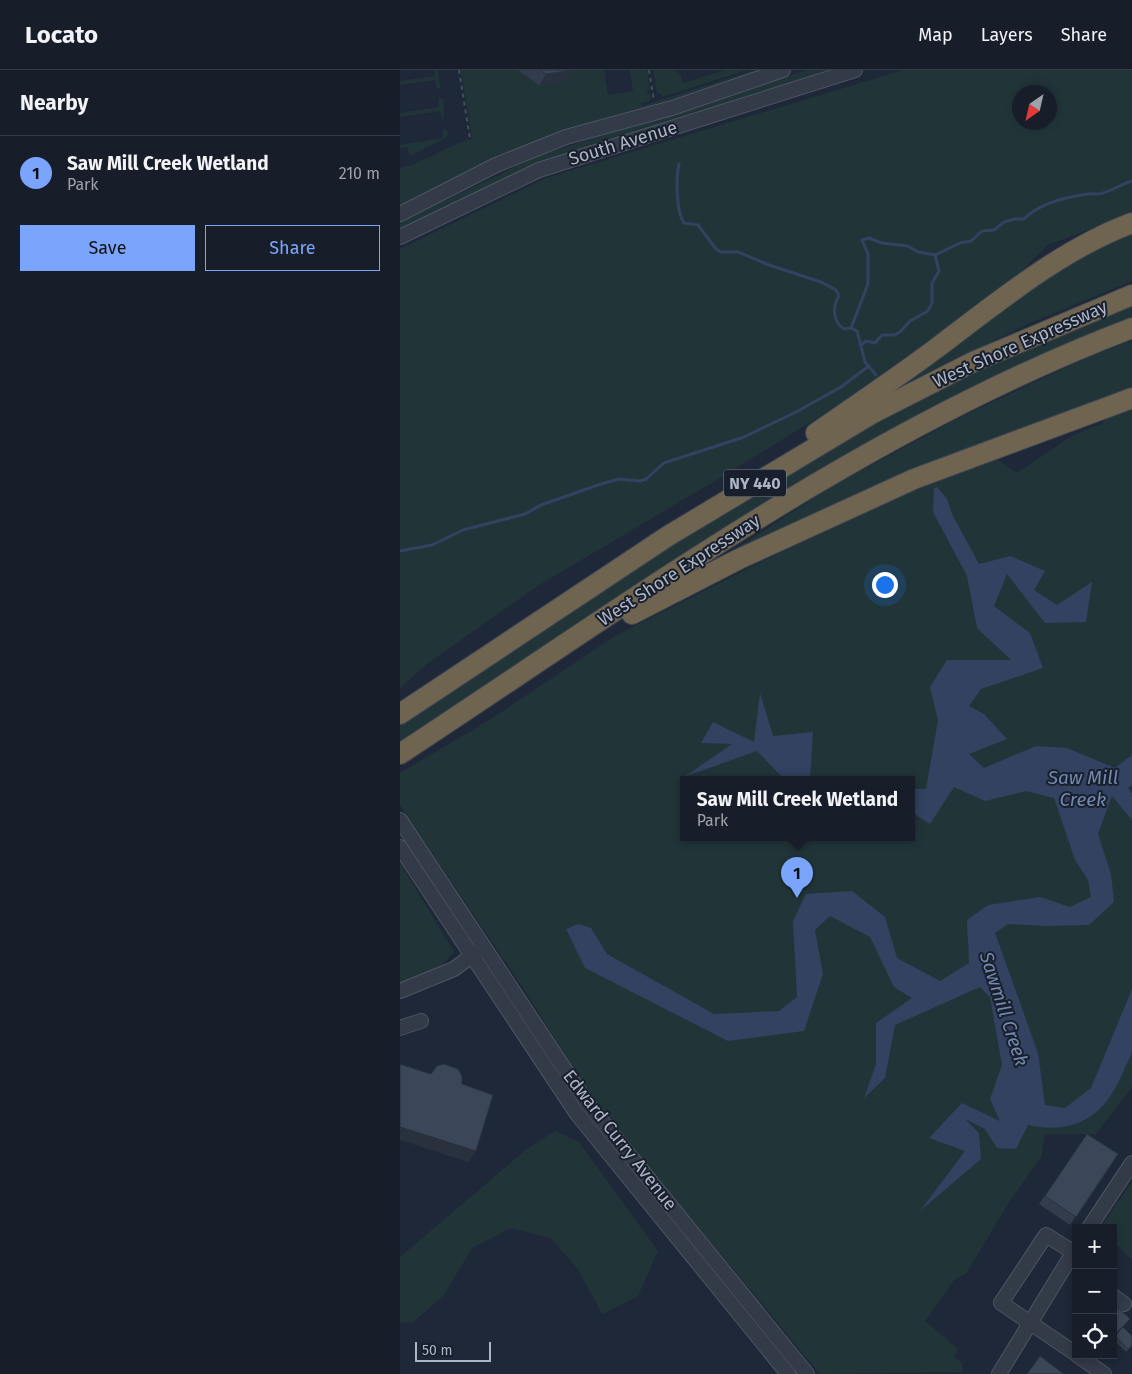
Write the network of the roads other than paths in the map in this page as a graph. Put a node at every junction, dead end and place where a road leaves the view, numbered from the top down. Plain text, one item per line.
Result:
1 (783, 70) edge
2 (855, 70) edge
3 (400, 214) edge
4 (1132, 223) edge
5 (400, 237) edge
6 (1132, 295) edge
7 (1132, 328) edge
8 (1132, 398) edge
9 (668, 536) junction
10 (535, 666) junction
11 (400, 714) edge
12 (400, 754) edge
13 (400, 820) edge
14 (400, 847) edge
15 (485, 946) junction
16 (472, 956) junction
17 (400, 992) edge
18 (421, 1021) dead end
19 (400, 1028) edge
20 (1132, 1163) edge
21 (1092, 1224) edge
22 (1072, 1256) edge
23 (1072, 1258) edge
24 (1030, 1321) junction
25 (1072, 1351) edge
26 (1083, 1359) edge
27 (803, 1373) edge
28 (788, 1374) edge
29 (999, 1374) edge
30 (1104, 1374) edge

1 - 3 street, South Avenue
2 - 5 street, South Avenue
4 - 9 highway
6 - 9 highway, West Shore Expressway / NY 440
7 - 10 highway, West Shore Expressway / NY 440
8 - 10 highway
9 - 11 highway, West Shore Expressway / NY 440
10 - 12 highway, West Shore Expressway / NY 440
13 - 15 street, Edward Curry Avenue
14 - 16 street, Edward Curry Avenue
15 - 16 street
15 - 27 street, Edward Curry Avenue
16 - 17 street
16 - 28 street, Edward Curry Avenue
18 - 19 street
20 - 21 street
22 - 24 street
23 - 24 street
24 - 25 street
24 - 29 street
26 - 30 street

